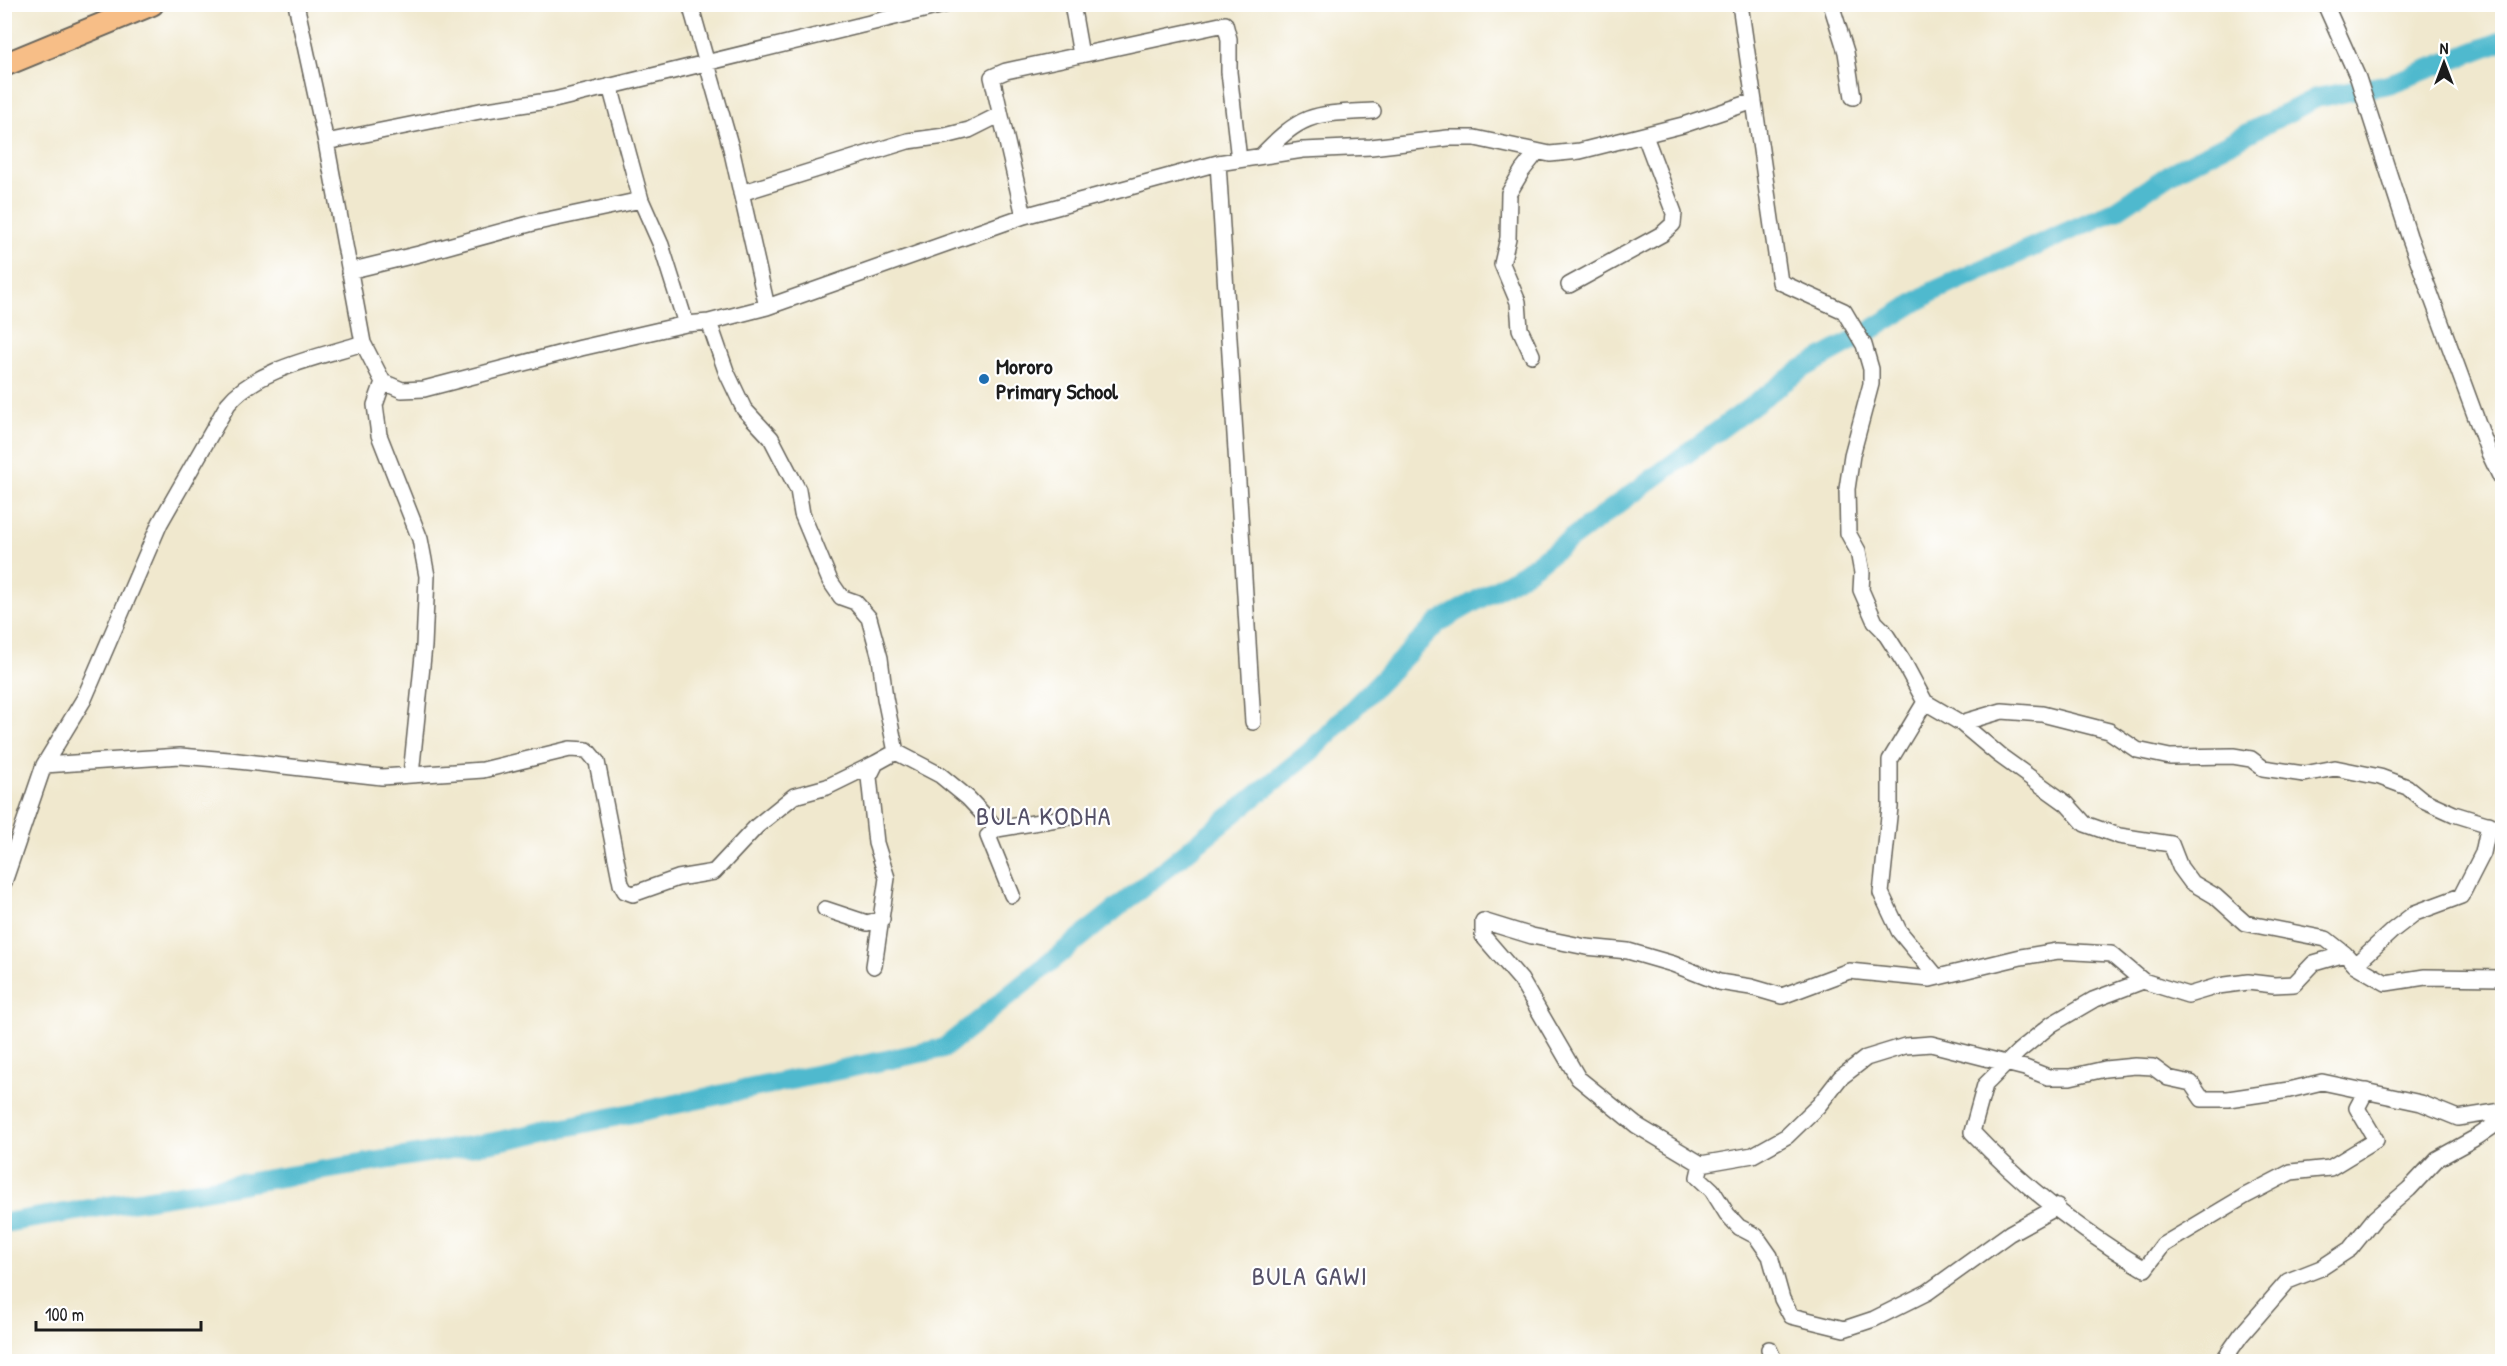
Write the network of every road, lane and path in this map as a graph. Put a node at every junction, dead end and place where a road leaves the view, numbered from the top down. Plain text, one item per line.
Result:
1 (152, 4) edge
2 (296, 4) edge
3 (690, 4) edge
4 (948, 4) edge
5 (1072, 4) edge
6 (1740, 4) edge
7 (1831, 4) edge
8 (2325, 4) edge
9 (1081, 55) junction
10 (6, 61) edge
11 (707, 64) junction
12 (610, 86) junction
13 (1853, 97) dead end
14 (1754, 101) junction
15 (1373, 111) dead end
16 (999, 115) junction
17 (1645, 136) junction
18 (326, 142) junction
19 (1537, 152) junction
20 (1261, 156) junction
21 (1239, 160) junction
22 (1218, 164) junction
23 (741, 193) junction
24 (641, 200) junction
25 (1024, 216) junction
26 (350, 271) junction
27 (1569, 285) dead end
28 (766, 307) junction
29 (709, 322) junction
30 (686, 324) junction
31 (363, 343) junction
32 (1532, 355) dead end
33 (383, 382) junction
34 (2502, 480) edge
35 (1925, 702) junction
36 (1253, 722) dead end
37 (1961, 723) junction
38 (896, 752) junction
39 (876, 763) junction
40 (44, 765) junction
41 (411, 775) junction
42 (1069, 817) dead end
43 (2496, 825) edge
44 (997, 829) junction
45 (4, 882) edge
46 (1012, 895) dead end
47 (825, 909) dead end
48 (882, 919) junction
49 (2350, 959) junction
50 (874, 966) dead end
51 (1937, 977) junction
52 (2502, 978) edge
53 (2143, 981) junction
54 (2008, 1064) junction
55 (2366, 1091) junction
56 (2502, 1111) edge
57 (2502, 1120) edge
58 (1701, 1164) junction
59 (2057, 1207) junction
60 (2222, 1362) edge

1 - 10 highway
2 - 18 street
3 - 11 street
4 - 11 street
5 - 9 street
6 - 14 street
7 - 13 street
8 - 34 street
9 - 16 street
9 - 21 street
11 - 12 street
11 - 23 street
12 - 18 street
12 - 24 street
14 - 17 street
14 - 35 street
15 - 20 street
16 - 23 street
16 - 25 street
17 - 19 street
17 - 27 street
18 - 26 street
19 - 20 street
19 - 32 street
20 - 21 street
21 - 22 street
22 - 25 street
22 - 36 street
23 - 28 street
24 - 26 street
24 - 30 street
25 - 28 street
26 - 31 street
28 - 29 street
29 - 30 street
29 - 38 street
30 - 33 street
31 - 33 street
31 - 40 street
33 - 41 street
35 - 37 street
35 - 51 street
37 - 43 street
37 - 49 street
38 - 39 street
38 - 44 street
39 - 41 street
39 - 48 street
40 - 41 street
40 - 45 street
42 - 44 street
43 - 49 street
44 - 46 street
47 - 48 street
48 - 50 street
49 - 52 street
49 - 53 street
51 - 53 street
51 - 58 street
53 - 54 street
54 - 55 street
54 - 58 street
54 - 59 street
55 - 56 street
55 - 59 street
57 - 60 street
58 - 59 street

